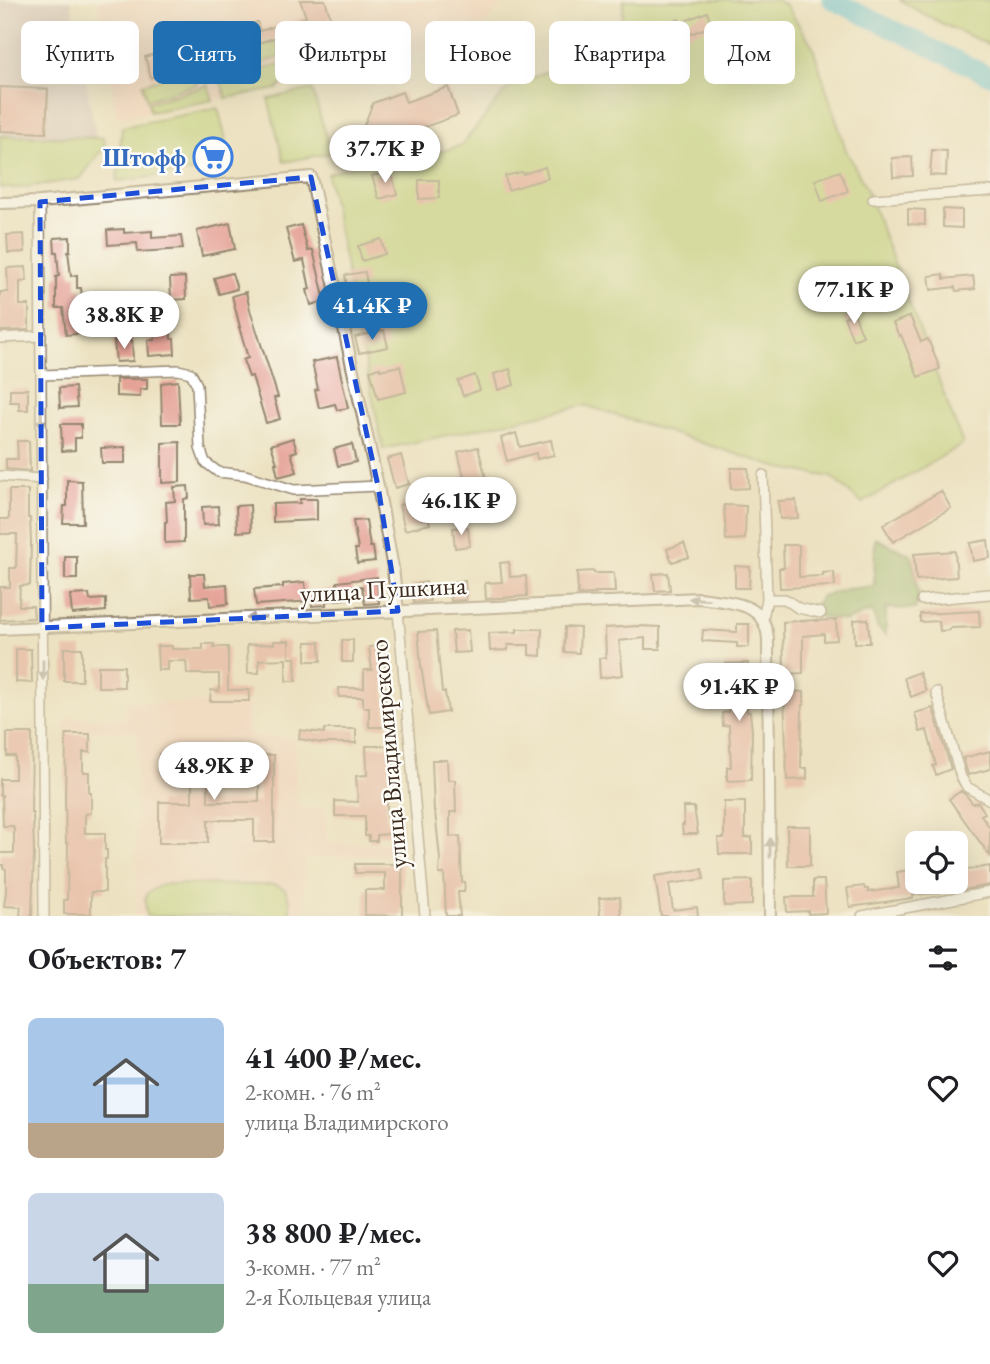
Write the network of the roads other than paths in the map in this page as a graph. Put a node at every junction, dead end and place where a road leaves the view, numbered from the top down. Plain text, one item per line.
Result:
1 (990, 191) edge
2 (873, 199) dead end
3 (40, 202) junction
4 (0, 203) edge
5 (41, 337) junction
6 (0, 338) edge
7 (41, 375) junction
8 (763, 475) dead end
9 (0, 476) edge
10 (41, 479) junction
11 (378, 486) junction
12 (990, 594) edge
13 (766, 599) junction
14 (922, 600) dead end
15 (398, 611) junction
16 (821, 613) dead end
17 (763, 618) junction
18 (42, 628) junction
19 (0, 629) edge
20 (936, 692) dead end
21 (990, 800) edge
22 (990, 892) edge
23 (44, 916) edge
24 (425, 916) edge
25 (771, 916) edge
26 (862, 916) edge

1 - 2 street
3 - 4 street
3 - 5 street
3 - 11 street, улица Владимирского
5 - 6 street
5 - 7 street
7 -> 10 street
7 - 11 street
8 - 13 street
9 - 10 street
10 - 18 street
11 - 15 street, улица Владимирского
12 - 14 street
13 - 16 street
13 - 17 street
17 -> 15 street, улица Пушкина
15 -> 18 street, улица Пушкина
15 - 24 street, улица Владимирского
25 -> 17 street
18 - 19 street, улица Пушкина
18 -> 23 street
20 - 21 street
22 - 26 street

